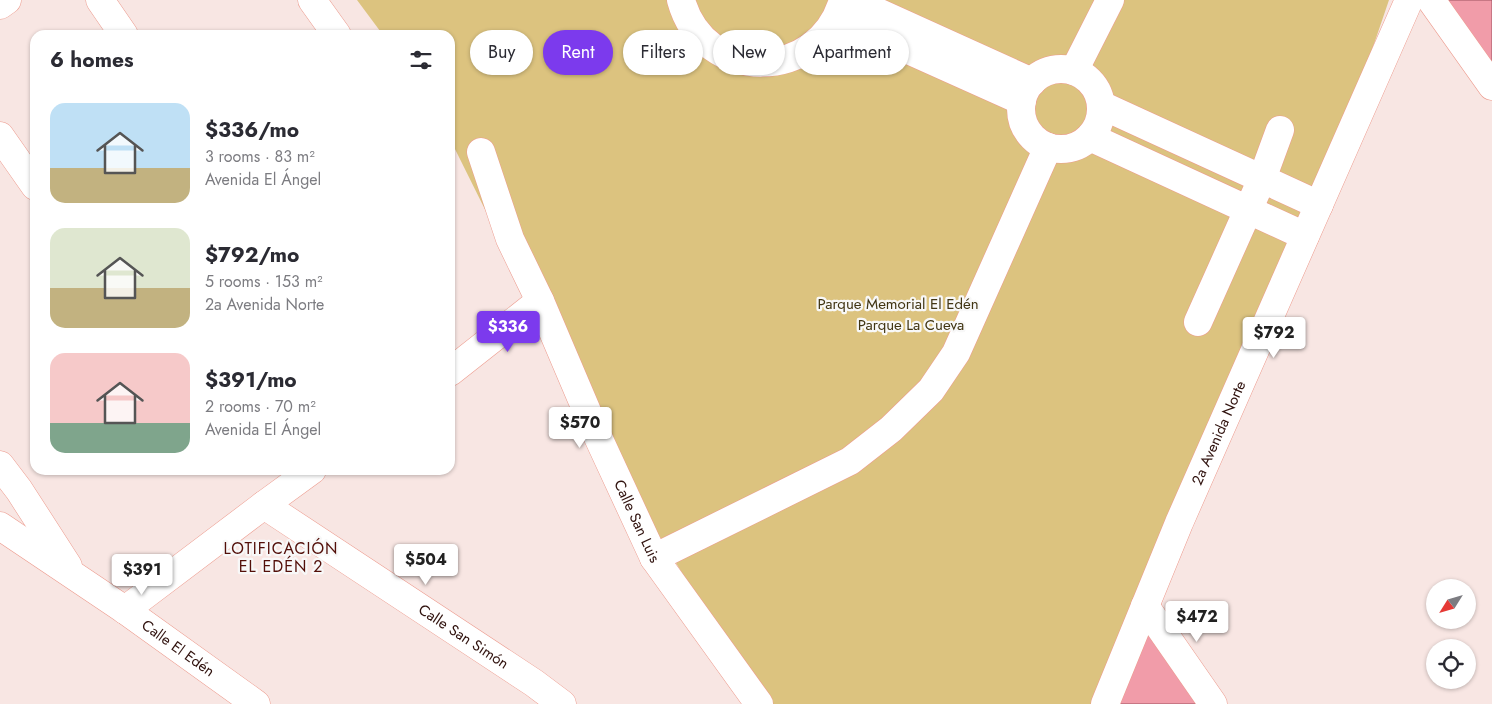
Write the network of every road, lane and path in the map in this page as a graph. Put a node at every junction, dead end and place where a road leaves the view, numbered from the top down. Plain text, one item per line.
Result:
1 (7, 0) edge
2 (100, 0) edge
3 (312, 0) edge
4 (681, 0) edge
5 (1110, 0) edge
6 (1409, 0) edge
7 (1431, 0) edge
8 (0, 5) edge
9 (844, 6) edge
10 (121, 30) edge
11 (333, 30) edge
12 (1074, 72) junction
13 (1492, 86) edge
14 (1027, 91) junction
15 (1101, 105) junction
16 (1280, 130) dead end
17 (0, 136) edge
18 (1090, 136) junction
19 (1048, 147) junction
20 (481, 152) dead end
21 (30, 179) edge
22 (1262, 179) junction
23 (1319, 205) junction
24 (1247, 209) junction
25 (1305, 236) junction
26 (540, 301) junction
27 (1198, 322) dead end
28 (455, 368) edge
29 (0, 465) edge
30 (305, 475) edge
31 (264, 504) junction
32 (0, 526) edge
33 (654, 558) junction
34 (74, 576) junction
35 (1145, 606) junction
36 (125, 610) junction
37 (256, 704) edge
38 (562, 704) edge
39 (759, 704) edge
40 (1106, 704) edge
41 (1213, 704) edge

1 - 8 street
2 - 10 street
3 - 11 street
4 - 9 street
5 - 12 street
6 - 23 street, 2a Avenida Norte
7 - 13 street
9 - 14 street
12 - 14 street
12 - 15 street
14 - 19 street
15 - 18 street
15 - 22 street
16 - 22 street
17 - 21 street
18 - 19 street
18 - 24 street
19 - 33 street
20 - 26 street, Calle San Luis
22 - 23 street
22 - 24 street
23 - 25 street, 2a Avenida Norte
24 - 25 street
24 - 27 street
25 - 35 street, 2a Avenida Norte
26 - 28 street
26 - 33 street, Calle San Luis
29 - 34 street
30 - 31 street
31 - 36 street
31 - 38 street, Calle San Simón
32 - 34 street, Calle El Edén
33 - 39 street, Calle San Luis
34 - 36 street, Calle El Edén
35 - 40 street, 2a Avenida Norte
35 - 41 street
36 - 37 street, Calle El Edén

